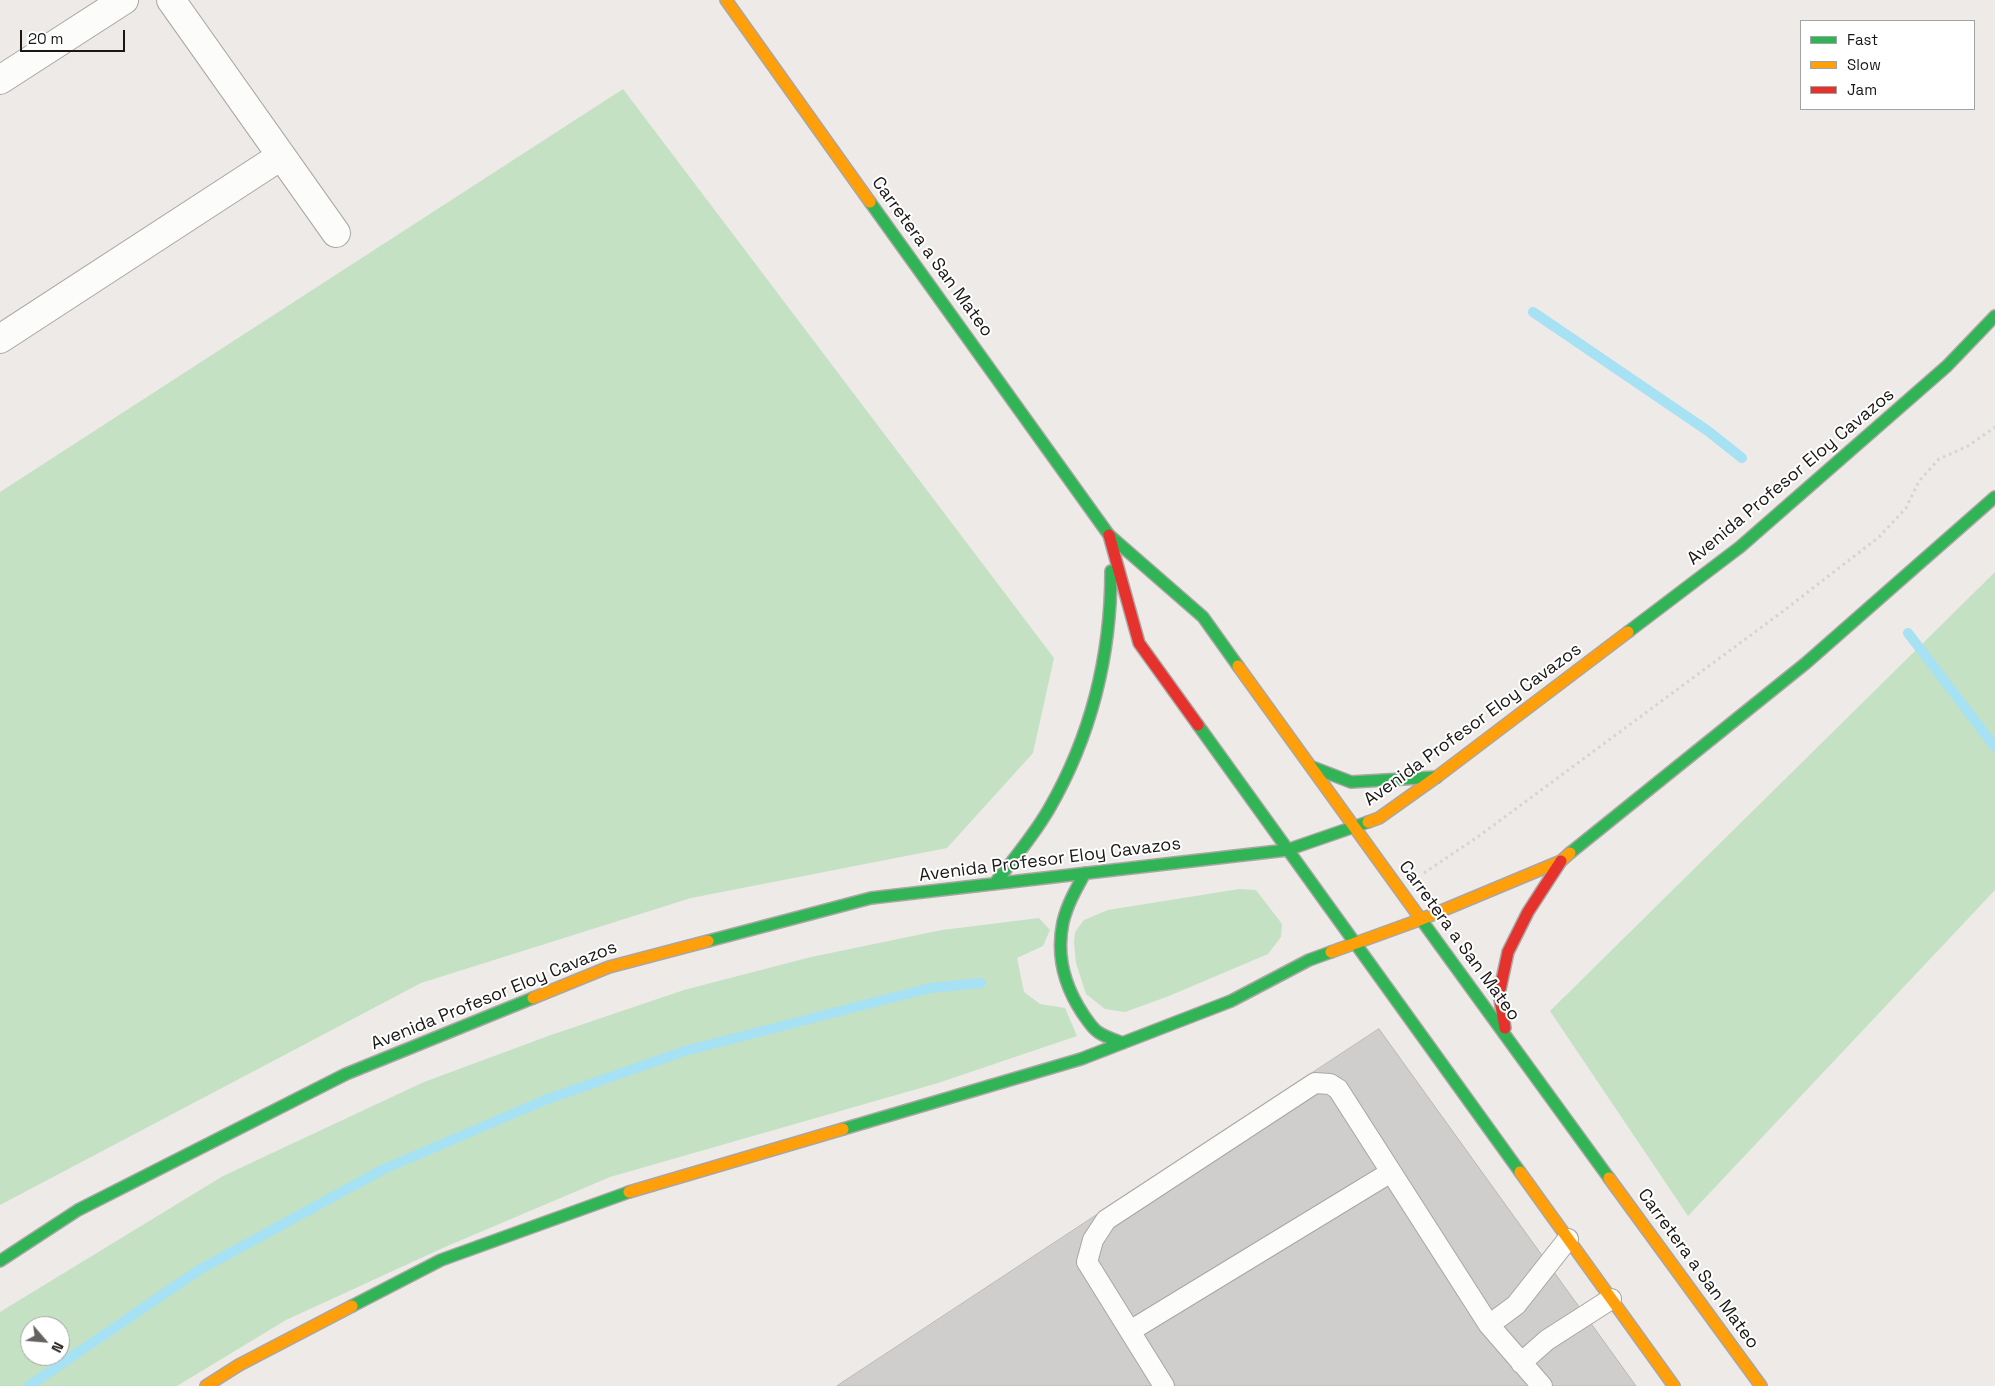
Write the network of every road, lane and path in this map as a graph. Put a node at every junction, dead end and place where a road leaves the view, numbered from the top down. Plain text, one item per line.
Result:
1 (124, 0) edge
2 (171, 0) edge
3 (726, 0) edge
4 (0, 80) edge
5 (281, 156) junction
6 (336, 233) dead end
7 (1995, 316) edge
8 (0, 339) edge
9 (1995, 427) edge
10 (1995, 497) edge
11 (1110, 534) junction
12 (1312, 767) junction
13 (1438, 776) junction
14 (1354, 827) junction
15 (1287, 850) junction
16 (1561, 861) junction
17 (1085, 873) junction
18 (995, 883) junction
19 (1400, 889) junction
20 (1422, 919) junction
21 (1356, 943) junction
22 (1506, 1035) junction
23 (1123, 1043) junction
24 (1391, 1172) junction
25 (1568, 1239) junction
26 (0, 1261) edge
27 (1611, 1299) junction
28 (1489, 1325) junction
29 (1130, 1331) junction
30 (1521, 1363) junction
31 (206, 1386) edge
32 (1164, 1386) edge
33 (1542, 1386) edge
34 (1674, 1386) edge
35 (1761, 1386) edge

1 - 4 street
2 - 5 street
3 - 11 main road, Carretera a San Mateo
5 - 6 street
5 - 8 street
7 - 13 main road, Avenida Profesor Eloy Cavazos
9 - 19 path
10 - 16 main road
11 - 12 main road, Carretera a San Mateo
11 - 15 main road, Carretera a San Mateo
11 - 18 main road
12 - 13 main road
12 - 14 main road, Carretera a San Mateo
13 - 14 main road, Avenida Profesor Eloy Cavazos
14 - 15 main road, Avenida Profesor Eloy Cavazos
14 - 19 main road, Carretera a San Mateo
15 - 17 main road, Avenida Profesor Eloy Cavazos
15 - 21 main road, Carretera a San Mateo
16 - 20 main road
16 - 22 main road
17 - 18 main road, Avenida Profesor Eloy Cavazos
17 - 23 main road
18 - 26 main road, Avenida Profesor Eloy Cavazos
19 - 20 main road, Carretera a San Mateo
20 - 21 main road
20 - 22 main road, Carretera a San Mateo
21 - 23 main road
21 - 25 main road, Carretera a San Mateo
22 - 35 main road, Carretera a San Mateo
23 - 31 main road
24 - 28 lane
24 - 29 lane
24 - 29 lane
25 - 27 main road, Carretera a San Mateo
25 - 28 lane
27 - 30 lane
27 - 34 main road, Carretera a San Mateo
28 - 30 lane
29 - 32 lane
30 - 33 lane

